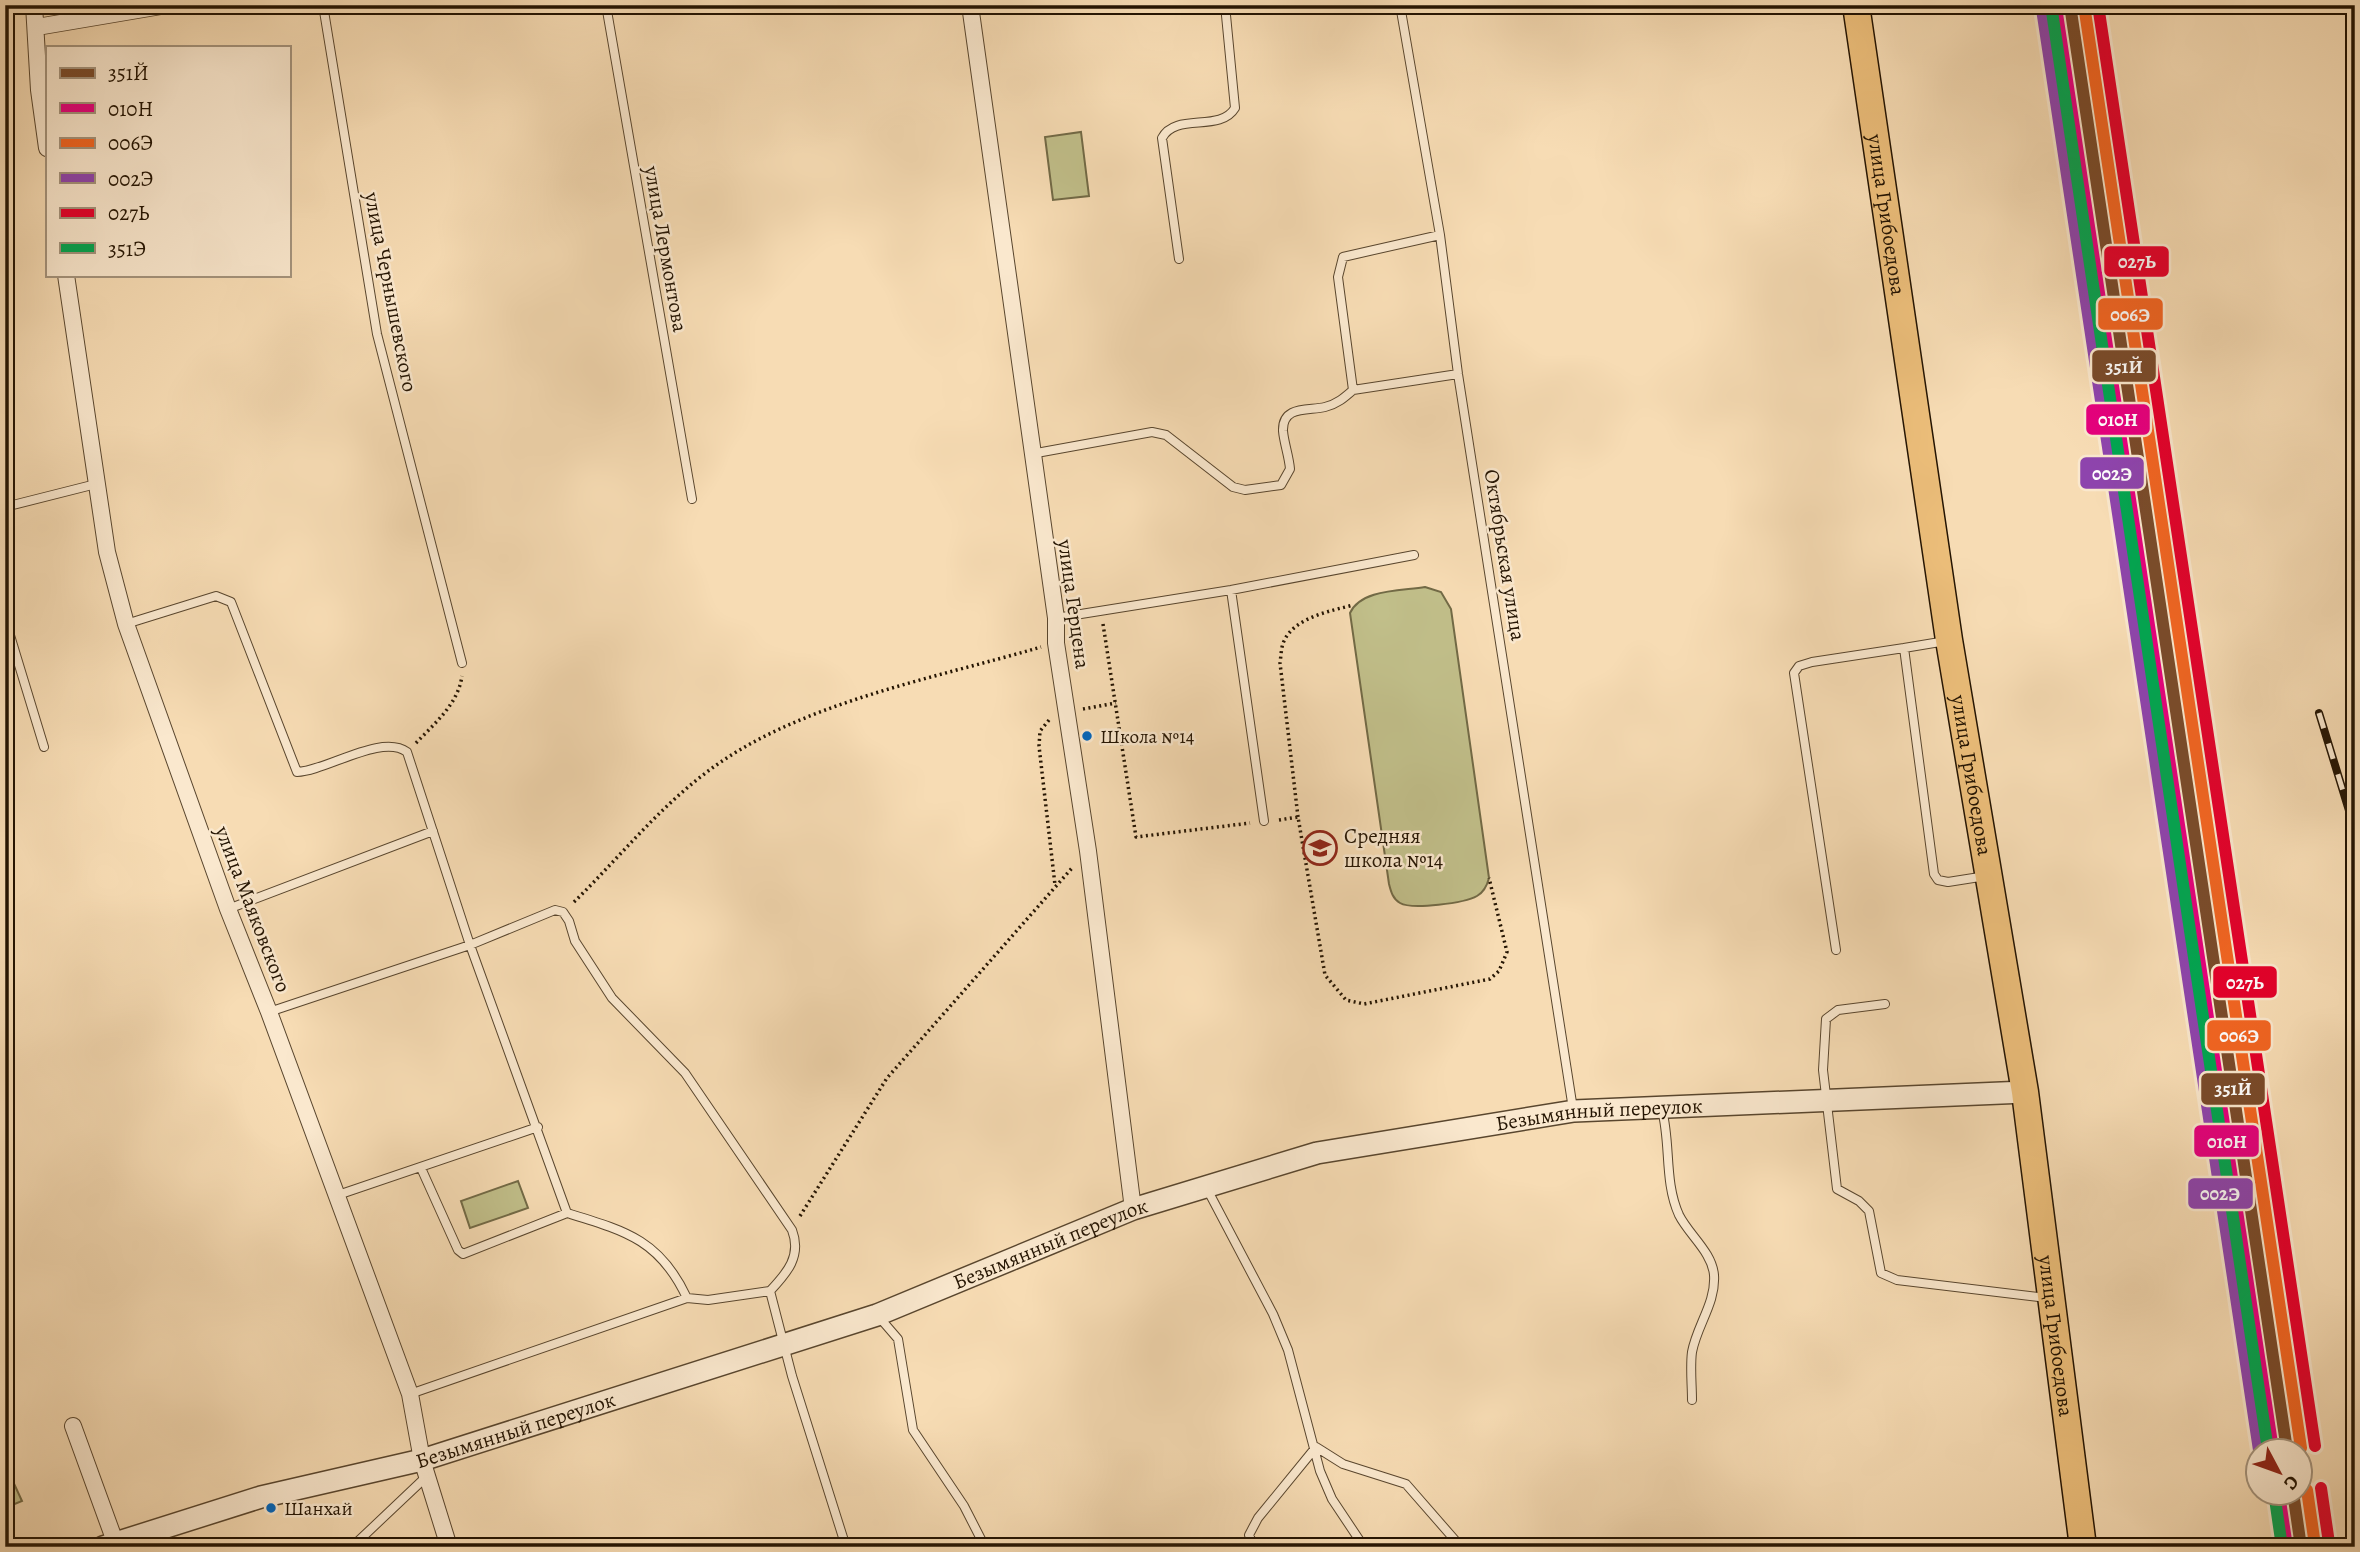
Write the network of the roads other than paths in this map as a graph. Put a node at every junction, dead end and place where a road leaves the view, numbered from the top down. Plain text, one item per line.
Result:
1 (34, 5) edge
2 (167, 5) edge
3 (323, 5) edge
4 (606, 5) edge
5 (970, 5) edge
6 (1225, 5) edge
7 (1400, 5) edge
8 (1856, 5) edge
9 (37, 27) junction
10 (46, 141) edge
11 (1440, 235) junction
12 (1180, 260) dead end
13 (66, 276) edge
14 (1458, 374) junction
15 (1353, 390) junction
16 (1031, 454) junction
17 (96, 484) junction
18 (692, 499) dead end
19 (5, 507) edge
20 (1414, 555) dead end
21 (1231, 590) junction
22 (1056, 618) junction
23 (5, 619) edge
24 (126, 624) junction
25 (1949, 640) junction
26 (1904, 648) junction
27 (462, 663) road end
28 (44, 747) dead end
29 (1264, 821) road end
30 (433, 831) junction
31 (1987, 875) junction
32 (228, 909) junction
33 (470, 944) junction
34 (1836, 950) dead end
35 (1885, 1004) dead end
36 (269, 1012) junction
37 (2025, 1092) junction
38 (1826, 1101) junction
39 (1662, 1110) junction
40 (1574, 1111) junction
41 (538, 1127) junction
42 (421, 1168) junction
43 (1204, 1185) junction
44 (335, 1196) junction
45 (1133, 1209) junction
46 (567, 1213) junction
47 (770, 1291) junction
48 (687, 1298) junction
49 (2049, 1298) junction
50 (877, 1315) junction
51 (785, 1345) junction
52 (410, 1394) junction
53 (1692, 1401) dead end
54 (73, 1426) dead end
55 (1316, 1447) junction
56 (425, 1468) junction
57 (652, 1542) dead end
58 (112, 1545) edge
59 (352, 1547) edge
60 (449, 1547) edge
61 (638, 1547) edge
62 (845, 1547) edge
63 (985, 1547) edge
64 (1254, 1547) edge
65 (1364, 1547) edge
66 (1461, 1547) edge
67 (2083, 1547) edge

1 - 9 street
2 - 9 street
3 - 27 lane, улица Чернышевского
4 - 18 lane, улица Лермонтова
5 - 16 street, улица Герцена
6 - 12 lane
7 - 11 lane, Октябрьская улица
8 - 25 main road, улица Грибоедова
9 - 10 street
11 - 14 lane, Октябрьская улица
11 - 15 lane
13 - 17 street, улица Маяковского
14 - 15 lane
14 - 40 lane, Октябрьская улица
15 - 16 lane
16 - 22 street, улица Герцена
17 - 19 lane
17 - 24 street, улица Маяковского
20 - 21 lane
21 - 22 lane
21 - 29 lane
22 - 45 street, улица Герцена
23 - 28 lane
24 - 30 lane
24 - 32 street, улица Маяковского
25 - 26 lane
25 - 31 main road, улица Грибоедова
26 - 31 lane
26 - 34 lane
30 - 32 lane
30 - 33 lane
31 - 37 main road, улица Грибоедова
32 - 36 street, улица Маяковского
33 - 36 lane
33 - 41 lane
33 - 47 lane
35 - 38 lane
36 - 44 street, улица Маяковского
37 - 38 street, Безымянный переулок
37 - 49 main road, улица Грибоедова
38 - 39 street, Безымянный переулок
38 - 49 lane
39 - 40 street, Безымянный переулок
39 - 53 lane
40 - 43 street, Безымянный переулок
41 - 42 lane
41 - 46 lane
42 - 44 lane
42 - 46 lane
43 - 45 street, Безымянный переулок
43 - 55 lane
44 - 52 street, улица Маяковского
45 - 50 street, Безымянный переулок
46 - 48 lane
47 - 48 lane
47 - 51 lane
48 - 52 lane
49 - 67 main road, улица Грибоедова
50 - 51 street, Безымянный переулок
50 - 63 lane
51 - 56 street, Безымянный переулок
51 - 62 lane
52 - 56 street, улица Маяковского
54 - 58 street
55 - 64 lane
55 - 65 lane
55 - 66 lane
56 - 58 street, Безымянный переулок
56 - 59 lane
56 - 60 street, улица Маяковского
57 - 61 lane

